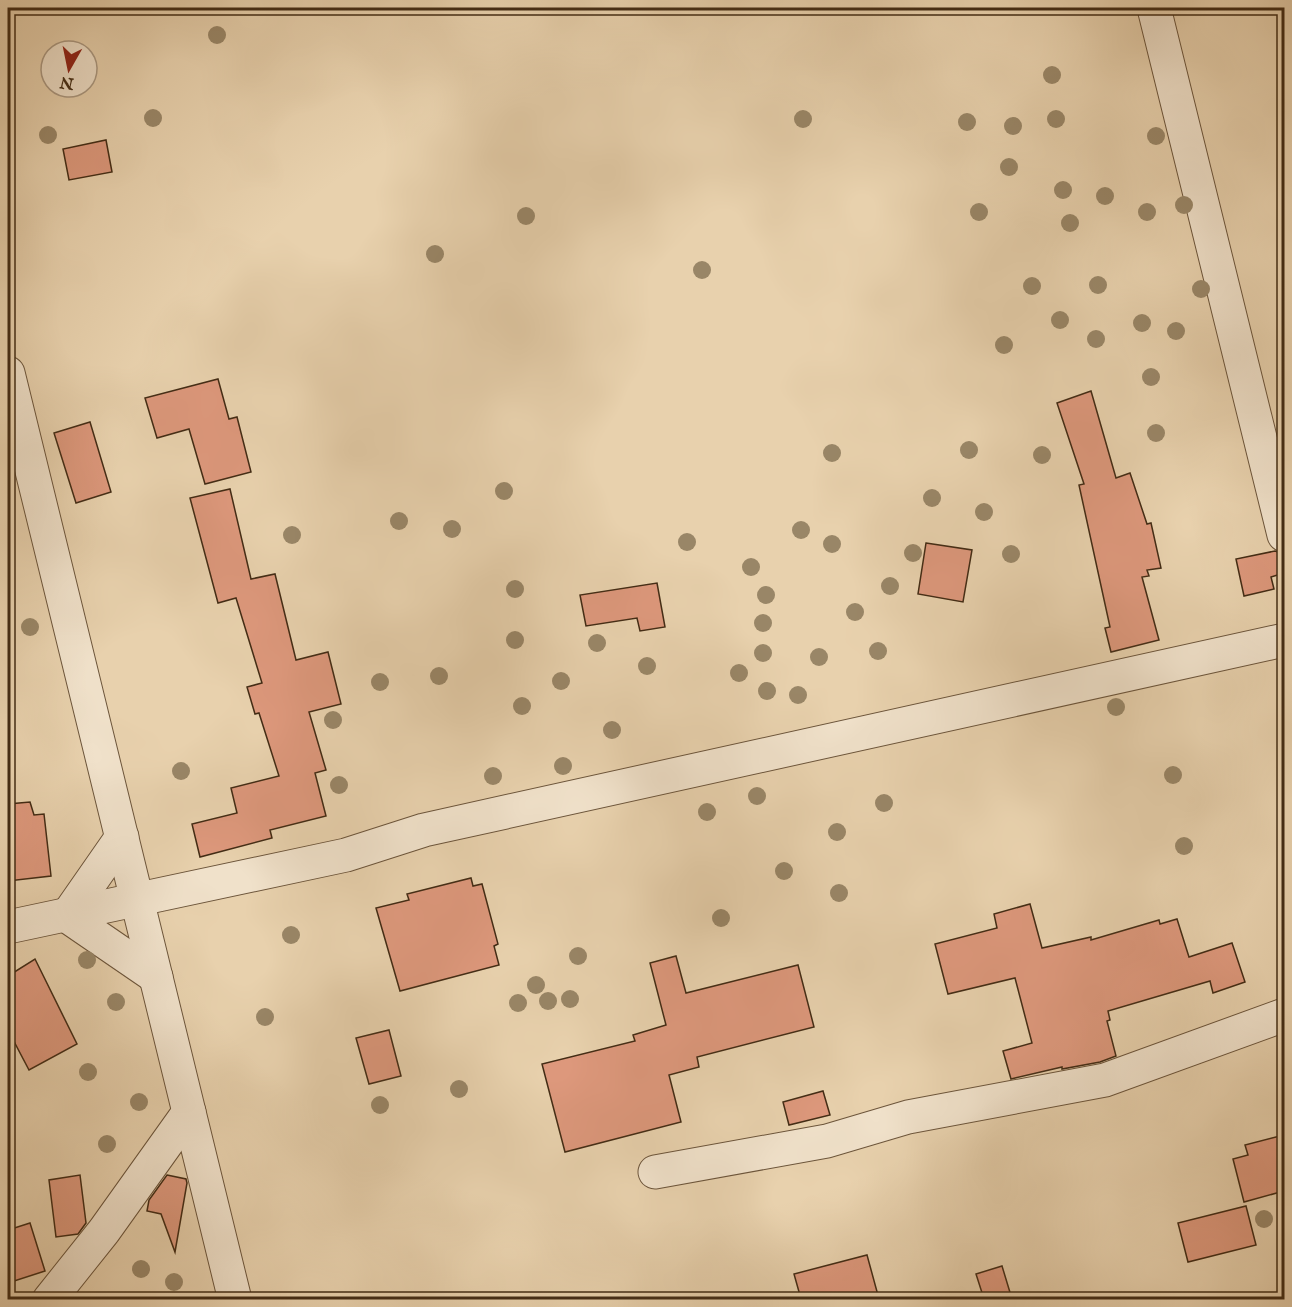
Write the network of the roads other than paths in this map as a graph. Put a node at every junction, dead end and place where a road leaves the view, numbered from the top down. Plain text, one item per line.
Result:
1 (1154, 8) edge
2 (8, 373) edge
3 (1284, 535) edge
4 (1284, 640) edge
5 (122, 837) junction
6 (137, 899) junction
7 (67, 916) junction
8 (8, 927) edge
9 (156, 977) junction
10 (1284, 1015) edge
11 (189, 1112) junction
12 (655, 1172) dead end
13 (49, 1299) edge
14 (235, 1299) edge

1 - 3 street
2 - 5 street
4 - 6 street
5 - 6 street
5 - 7 street
6 - 7 street
6 - 9 street
7 - 8 street
7 - 9 street
9 - 11 street
10 - 12 street
11 - 13 street
11 - 14 street

